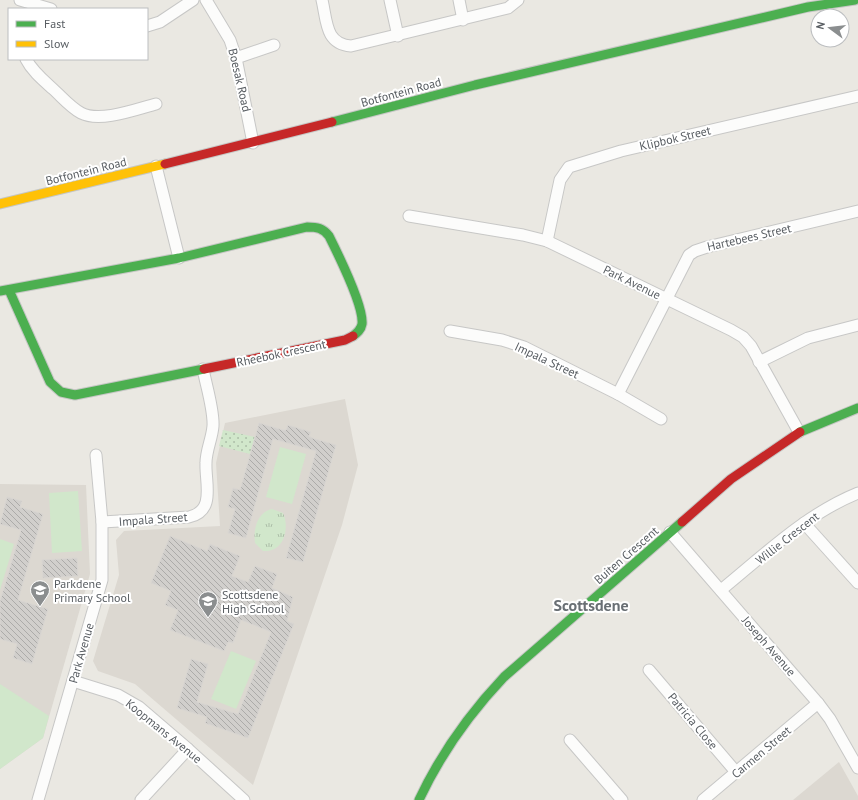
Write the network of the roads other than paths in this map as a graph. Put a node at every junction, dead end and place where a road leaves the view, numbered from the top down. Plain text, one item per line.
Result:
1 (20, 0) edge
2 (193, 0) edge
3 (206, 0) edge
4 (322, 0) edge
5 (390, 0) edge
6 (459, 0) edge
7 (518, 0) edge
8 (829, 0) edge
9 (855, 0) edge
10 (37, 5) edge
11 (48, 8) edge
12 (808, 8) junction
13 (463, 20) junction
14 (148, 26) edge
15 (398, 36) junction
16 (274, 44) dead end
17 (236, 58) junction
18 (26, 60) edge
19 (858, 96) edge
20 (156, 104) dead end
21 (253, 143) junction
22 (156, 166) junction
23 (0, 204) edge
24 (858, 211) edge
25 (409, 216) dead end
26 (548, 241) junction
27 (179, 258) junction
28 (4, 290) edge
29 (666, 298) junction
30 (858, 325) edge
31 (450, 331) dead end
32 (759, 362) junction
33 (203, 369) junction
34 (618, 394) junction
35 (858, 408) edge
36 (661, 419) dead end
37 (799, 432) junction
38 (96, 455) dead end
39 (858, 493) edge
40 (102, 522) junction
41 (804, 523) junction
42 (670, 532) junction
43 (858, 583) edge
44 (721, 590) junction
45 (650, 670) dead end
46 (73, 681) junction
47 (818, 703) junction
48 (570, 740) dead end
49 (188, 749) junction
50 (858, 768) edge
51 (736, 772) junction
52 (38, 800) edge
53 (141, 800) edge
54 (244, 800) edge
55 (419, 800) edge
56 (622, 800) edge
57 (703, 800) edge

1 - 10 street
2 - 14 street
3 - 17 street, Boesak Road
4 - 15 street
5 - 15 street
6 - 13 street
7 - 13 street
8 - 12 street, Botfontein Road
9 - 12 street, Botfontein Road
10 - 11 street
12 - 21 street, Botfontein Road
13 - 15 street
16 - 17 street
17 - 21 street, Boesak Road
18 - 20 street
19 - 26 street, Klipbok Street
21 - 22 street, Botfontein Road
22 - 23 street, Botfontein Road
22 - 27 street
24 - 29 street, Hartebees Street
25 - 26 street, Park Avenue
26 - 29 street, Park Avenue
27 - 28 street, Rheebok Crescent
27 - 33 street, Rheebok Crescent
28 - 33 street, Rheebok Crescent
29 - 32 street, Park Avenue
29 - 34 street
30 - 32 street
31 - 34 street, Impala Street
32 - 37 street, Park Avenue
33 - 40 street, Impala Street
34 - 36 street, Impala Street
35 - 37 street, Buiten Crescent
37 - 42 street, Buiten Crescent
38 - 40 street, Park Avenue
39 - 41 street, Willie Crescent
40 - 46 street, Park Avenue
41 - 43 street
41 - 44 street, Willie Crescent
42 - 44 street, Joseph Avenue
42 - 55 street, Buiten Crescent
44 - 47 street, Joseph Avenue
45 - 51 street, Patricia Close
46 - 49 street, Koopmans Avenue
46 - 52 street, Park Avenue
47 - 50 street, Joseph Avenue
47 - 51 street, Carmen Street
48 - 56 street
49 - 53 street
49 - 54 street, Koopmans Avenue
51 - 57 street, Carmen Street

